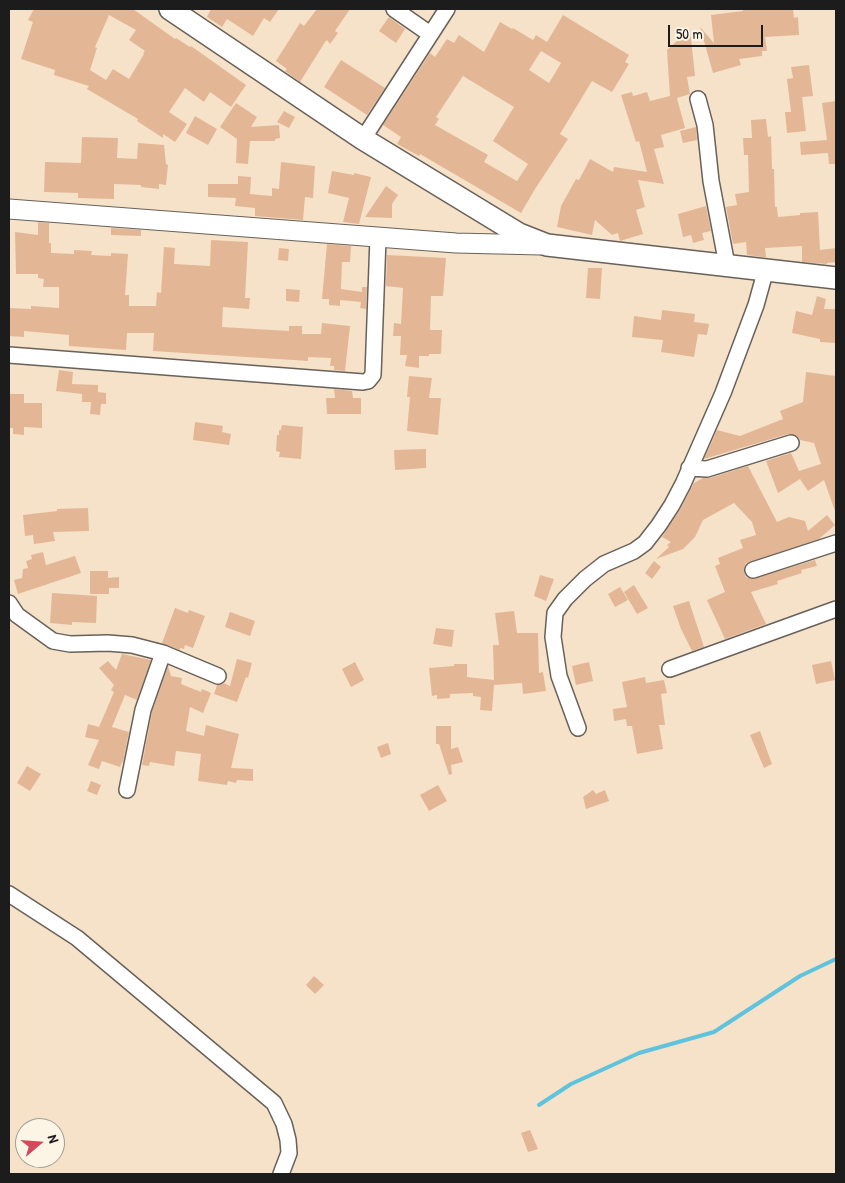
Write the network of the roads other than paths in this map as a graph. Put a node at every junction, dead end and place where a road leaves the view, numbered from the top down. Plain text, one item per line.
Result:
1 (170, 9) edge
2 (394, 9) edge
3 (447, 9) edge
4 (430, 34) junction
5 (698, 99) dead end
6 (363, 139) junction
7 (9, 209) edge
8 (378, 238) junction
9 (547, 245) junction
10 (727, 265) junction
11 (766, 270) junction
12 (836, 278) edge
13 (9, 355) edge
14 (791, 443) dead end
15 (689, 468) junction
16 (836, 542) edge
17 (753, 570) dead end
18 (9, 603) edge
19 (836, 609) edge
20 (164, 653) junction
21 (670, 669) dead end
22 (218, 676) dead end
23 (578, 728) dead end
24 (127, 790) dead end
25 (9, 894) edge
26 (281, 1174) edge

1 - 6 main road
2 - 4 street
3 - 4 street
4 - 6 street
5 - 10 street
6 - 9 main road
7 - 8 street
8 - 9 street
8 - 13 street
9 - 10 main road
10 - 11 main road
11 - 12 main road
11 - 15 street
14 - 15 street
15 - 23 street
16 - 17 street
18 - 20 street
19 - 21 street
20 - 22 street
20 - 24 street
25 - 26 street

